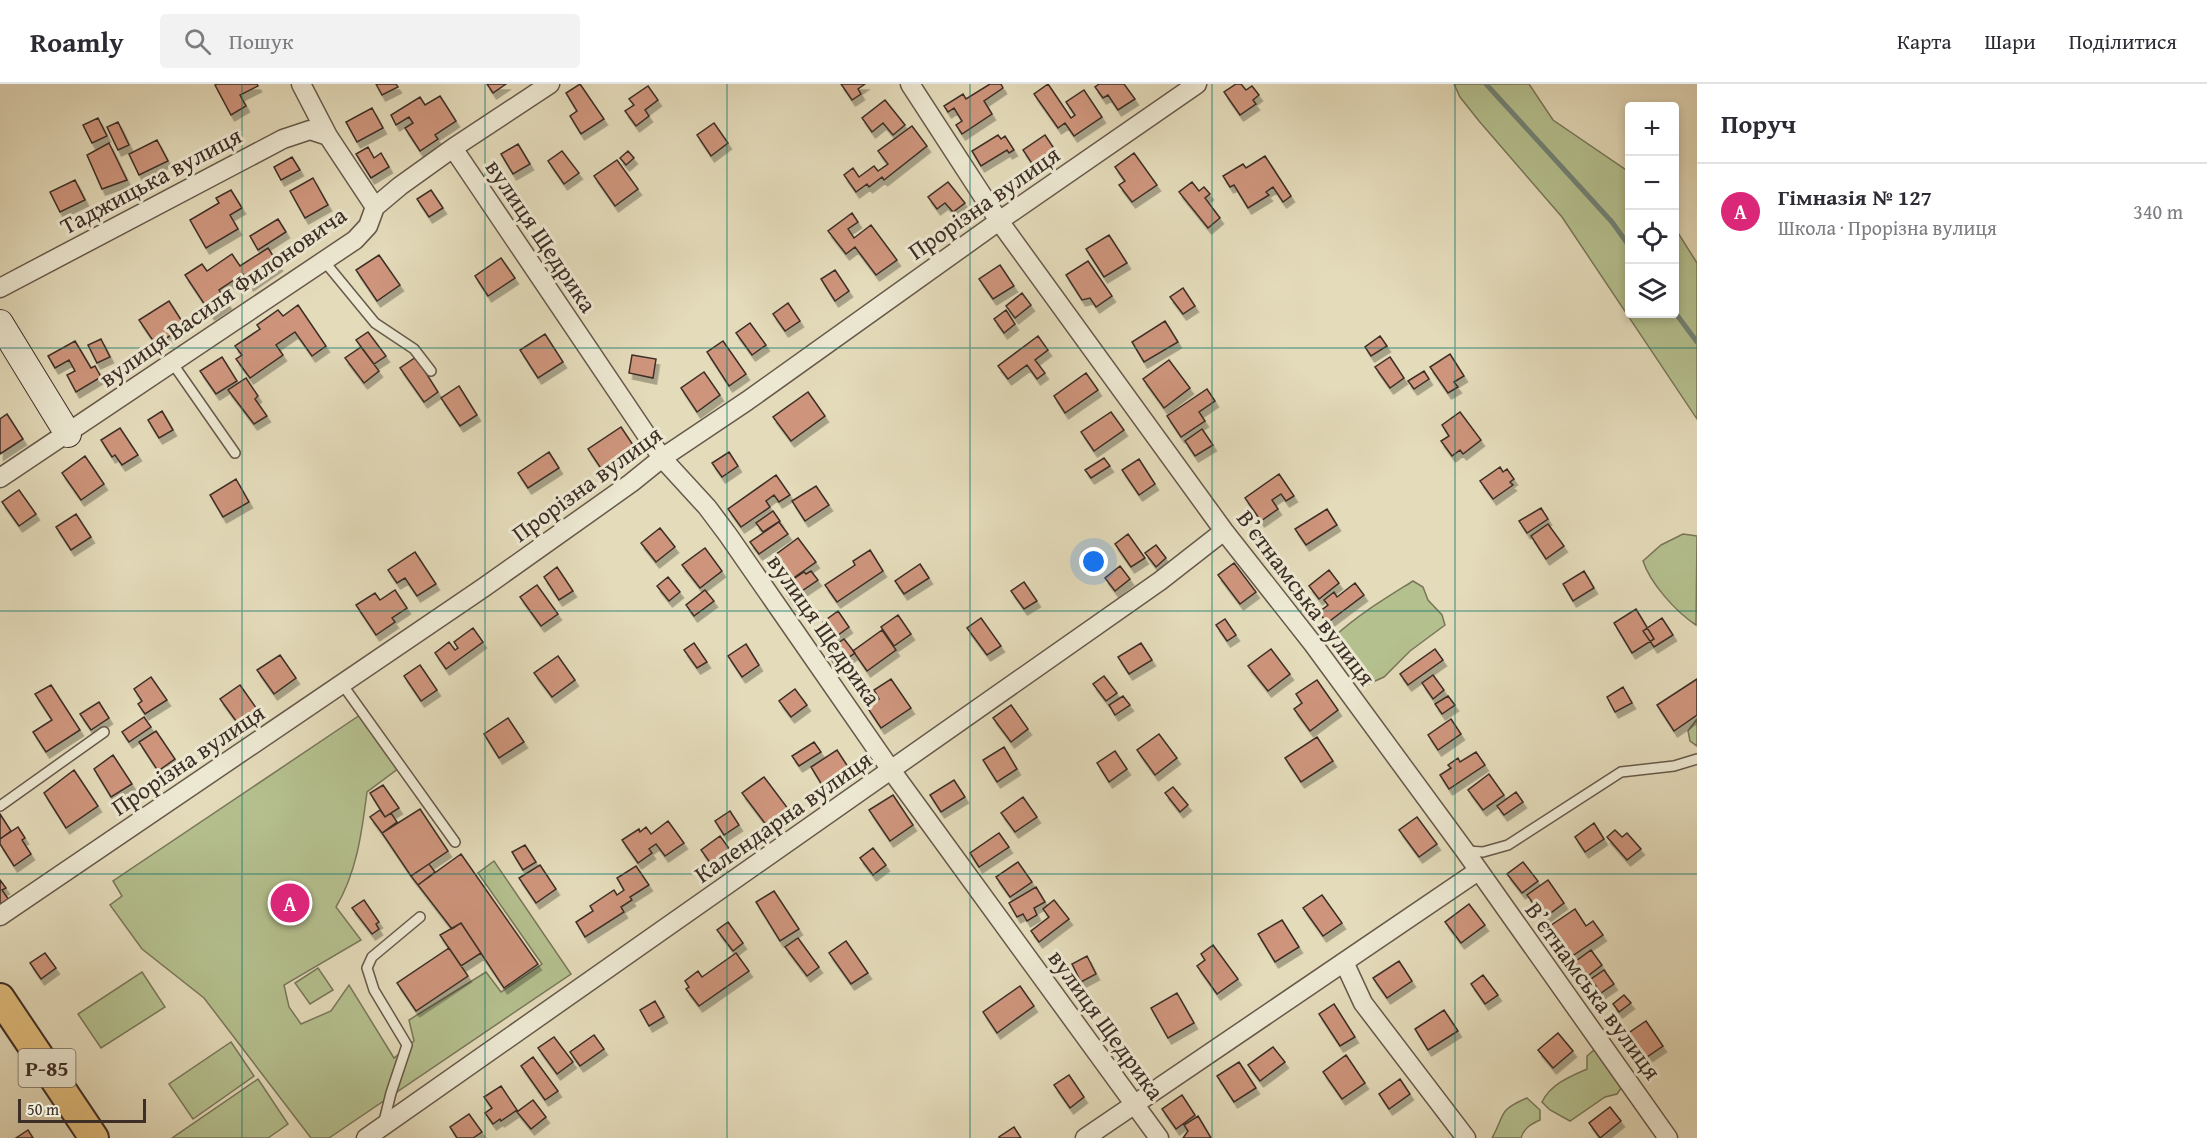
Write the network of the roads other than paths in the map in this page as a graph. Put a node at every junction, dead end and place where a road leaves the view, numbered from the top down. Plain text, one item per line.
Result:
1 (301, 84) edge
2 (550, 84) edge
3 (910, 84) edge
4 (1197, 84) edge
5 (328, 136) junction
6 (453, 148) junction
7 (375, 207) junction
8 (999, 221) junction
9 (324, 261) junction
10 (0, 288) edge
11 (0, 323) edge
12 (173, 364) junction
13 (430, 371) dead end
14 (68, 434) junction
15 (235, 453) dead end
16 (662, 458) junction
17 (0, 478) edge
18 (1224, 531) junction
19 (342, 684) junction
20 (104, 732) dead end
21 (1697, 759) edge
22 (891, 770) junction
23 (0, 806) edge
24 (455, 842) dead end
25 (1465, 851) junction
26 (1478, 871) junction
27 (0, 916) edge
28 (420, 917) dead end
29 (1344, 962) junction
30 (0, 998) edge
31 (1133, 1105) junction
32 (382, 1127) junction
33 (94, 1138) edge
34 (366, 1138) edge
35 (1085, 1138) edge
36 (1159, 1138) edge
37 (1466, 1138) edge
38 (1668, 1138) edge

1 - 5 street
2 - 6 street, вулиця Василя Филоновича
3 - 8 street, Вʼєтнамська вулиця
4 - 8 street, Прорізна вулиця
5 - 7 street
5 - 10 street, Таджицька вулиця
6 - 7 street, вулиця Василя Филоновича
6 - 16 street, вулиця Щедрика
7 - 9 street, вулиця Василя Филоновича
8 - 16 street, Прорізна вулиця
8 - 18 street, Вʼєтнамська вулиця
9 - 12 street, вулиця Василя Филоновича
9 - 13 lane
11 - 14 street
12 - 14 street, вулиця Василя Филоновича
12 - 15 lane
14 - 17 street, вулиця Василя Филоновича
16 - 19 street, Прорізна вулиця
16 - 22 street, вулиця Щедрика
18 - 22 street, Календарна вулиця
18 - 25 street, Вʼєтнамська вулиця
19 - 24 lane
19 - 27 street, Прорізна вулиця
20 - 23 lane
21 - 25 lane
22 - 31 street, вулиця Щедрика
22 - 32 street, Календарна вулиця
25 - 26 street, Вʼєтнамська вулиця
26 - 29 street
26 - 38 street, Вʼєтнамська вулиця
28 - 32 lane
29 - 31 street
29 - 37 street
30 - 33 main road, Р-85
31 - 35 street
31 - 36 street, вулиця Щедрика
32 - 34 street, Календарна вулиця

